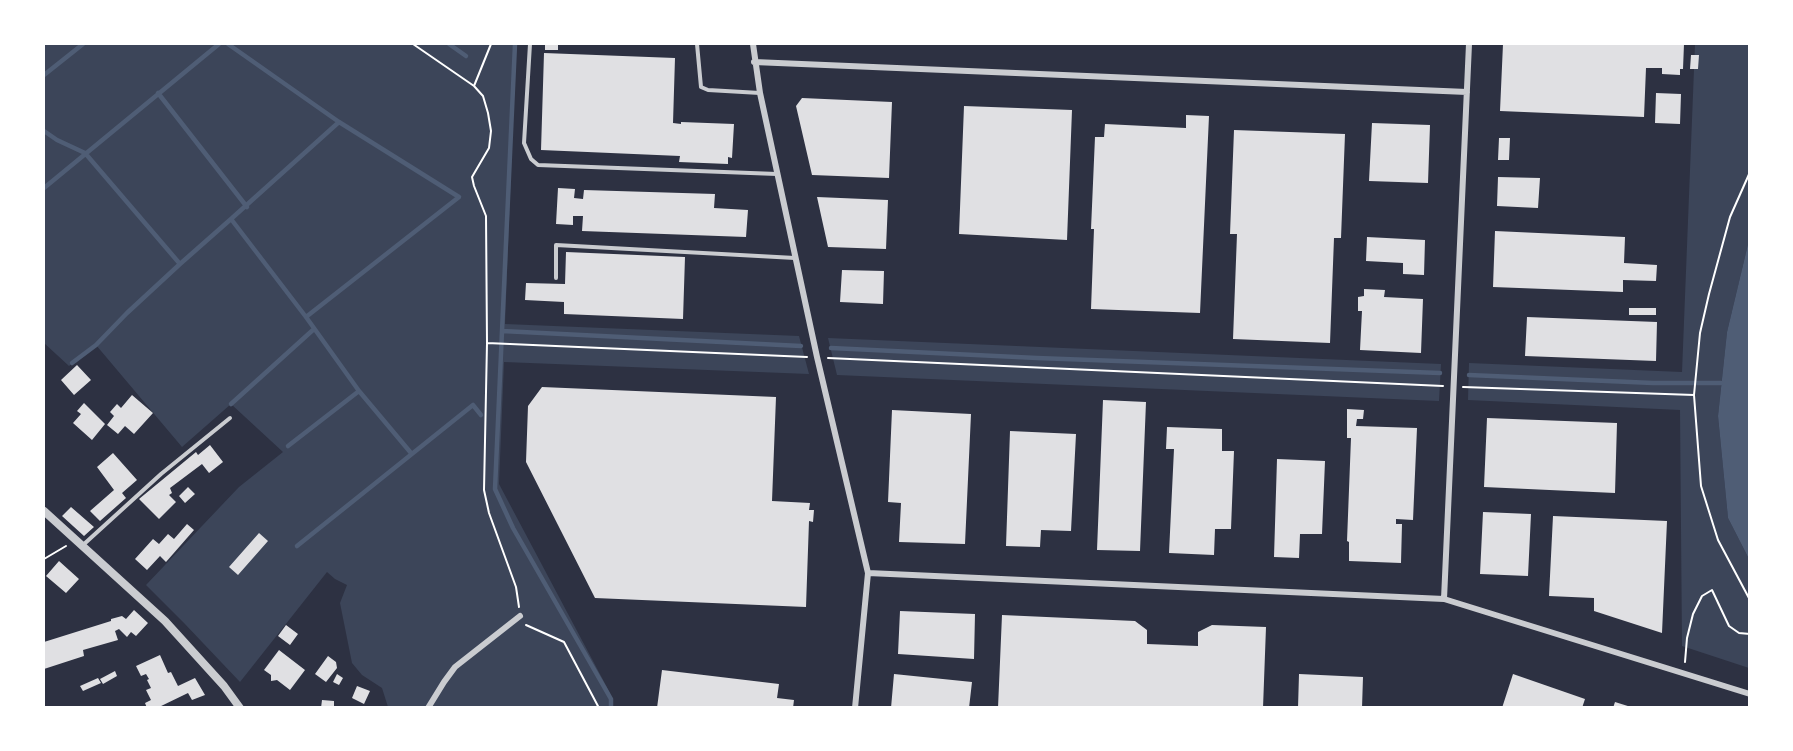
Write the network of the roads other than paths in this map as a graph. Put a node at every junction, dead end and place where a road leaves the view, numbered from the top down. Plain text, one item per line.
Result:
1 (530, 44) edge
2 (697, 44) edge
3 (753, 44) edge
4 (1469, 44) edge
5 (754, 62) junction
6 (1467, 92) junction
7 (760, 93) junction
8 (777, 174) junction
9 (796, 258) junction
10 (556, 278) dead end
11 (230, 418) dead end
12 (44, 511) edge
13 (79, 543) junction
14 (868, 573) junction
15 (1444, 599) junction
16 (520, 616) road end
17 (1749, 694) edge
18 (240, 708) edge
19 (428, 708) edge
20 (855, 708) edge

1 - 8 lane
2 - 7 lane
3 - 5 street
4 - 6 street
5 - 6 street
5 - 7 street
6 - 15 street
7 - 8 street
8 - 9 street
9 - 10 lane
9 - 14 street
11 - 13 lane
12 - 13 street
13 - 18 street
14 - 15 street
14 - 20 street
15 - 17 street
16 - 19 street

